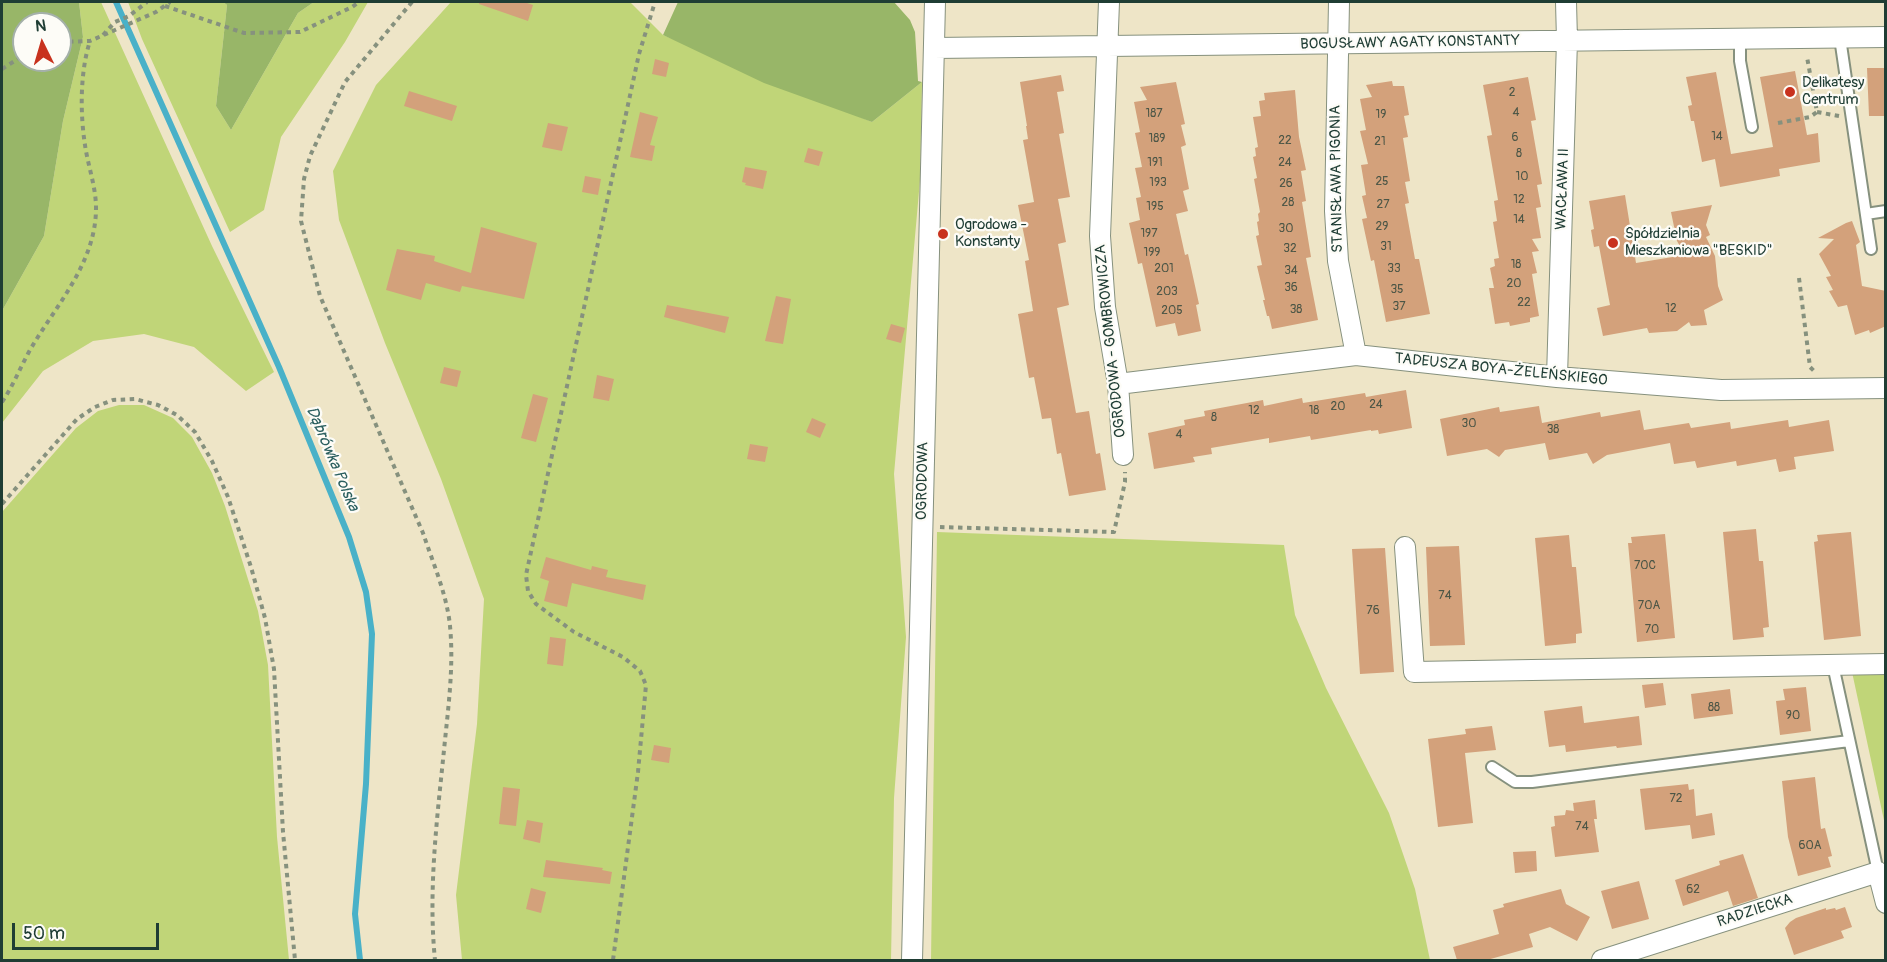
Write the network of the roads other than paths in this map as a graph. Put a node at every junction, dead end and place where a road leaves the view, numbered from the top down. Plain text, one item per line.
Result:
1 (935, 2) edge
2 (1109, 2) edge
3 (1339, 2) edge
4 (1566, 2) edge
5 (1886, 37) edge
6 (1840, 38) junction
7 (1740, 39) junction
8 (1567, 40) junction
9 (1338, 45) junction
10 (1108, 46) junction
11 (934, 48) junction
12 (1752, 127) dead end
13 (1886, 211) edge
14 (1866, 214) junction
15 (1871, 249) dead end
16 (1356, 355) junction
17 (1557, 377) junction
18 (1118, 384) junction
19 (1886, 388) edge
20 (1123, 456) road end
21 (1405, 547) dead end
22 (1886, 664) edge
23 (1833, 665) junction
24 (1849, 741) junction
25 (1491, 767) dead end
26 (1878, 872) junction
27 (1886, 903) edge
28 (912, 960) edge
29 (1602, 960) edge

1 - 11 street, OGRODOWA
2 - 10 street
3 - 9 street, STANISŁAWA PIGONIA
4 - 8 street, WACŁAWA II
5 - 6 street, BOGUSŁAWY AGATY KONSTANTY
6 - 7 street, BOGUSŁAWY AGATY KONSTANTY
6 - 14 lane
7 - 8 street, BOGUSŁAWY AGATY KONSTANTY
7 - 12 lane
8 - 9 street, BOGUSŁAWY AGATY KONSTANTY
8 - 17 street, WACŁAWA II
9 - 10 street, BOGUSŁAWY AGATY KONSTANTY
9 - 16 street, STANISŁAWA PIGONIA
10 - 11 street, BOGUSŁAWY AGATY KONSTANTY
10 - 18 street, OGRODOWA - GOMBROWICZA
11 - 28 street, OGRODOWA
13 - 14 lane
14 - 15 lane
16 - 17 street, TADEUSZA BOYA-ŻELEŃSKIEGO
16 - 18 street, TADEUSZA BOYA-ŻELEŃSKIEGO
17 - 19 street, TADEUSZA BOYA-ŻELEŃSKIEGO
18 - 20 street, OGRODOWA - GOMBROWICZA
21 - 23 street
22 - 23 street
23 - 24 lane
24 - 25 lane
24 - 26 lane
26 - 27 street
26 - 29 street, RADZIECKA

